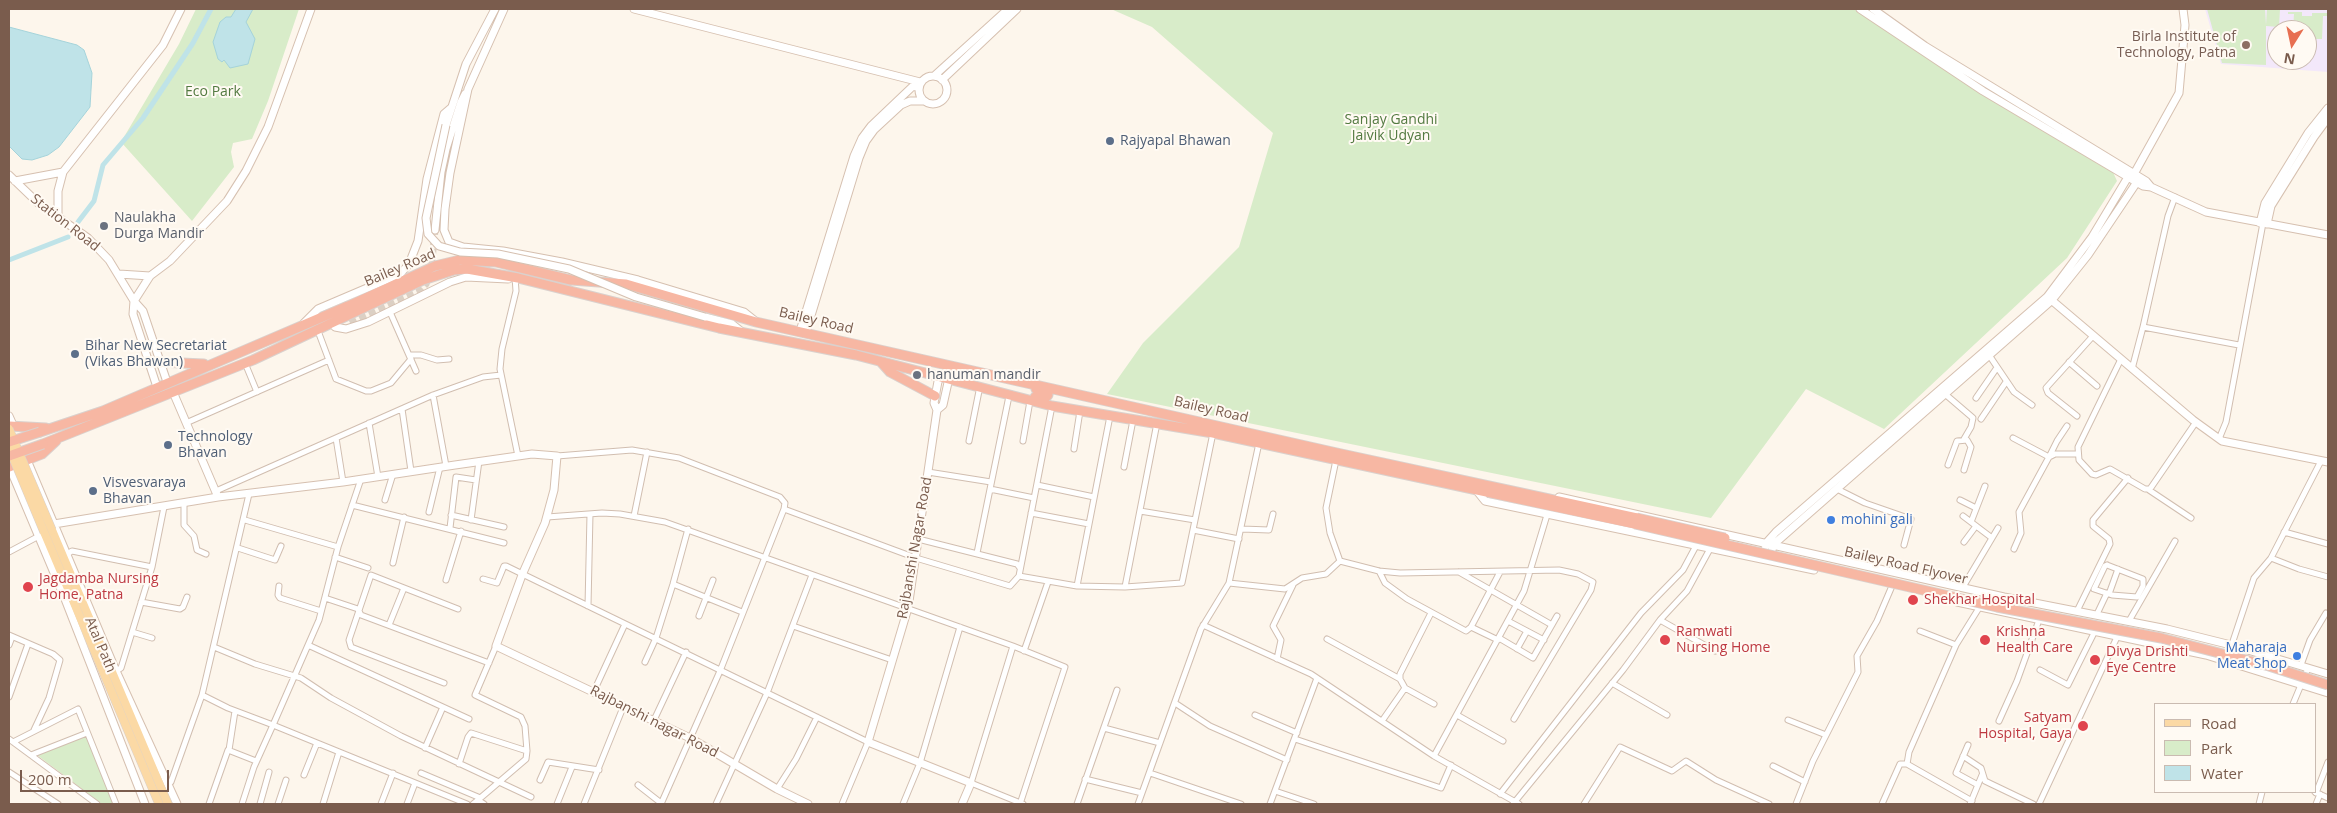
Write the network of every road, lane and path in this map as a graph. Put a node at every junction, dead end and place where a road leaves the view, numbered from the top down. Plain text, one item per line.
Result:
1 (181, 9) edge
2 (311, 9) edge
3 (495, 9) edge
4 (504, 9) edge
5 (634, 9) edge
6 (1008, 9) edge
7 (1017, 9) edge
8 (1860, 9) edge
9 (2183, 9) edge
10 (1871, 10) edge
11 (463, 73) junction
12 (934, 76) junction
13 (472, 77) junction
14 (942, 80) junction
15 (919, 84) junction
16 (468, 90) junction
17 (924, 101) junction
18 (451, 108) junction
19 (2328, 108) edge
20 (2328, 118) edge
21 (63, 172) junction
22 (9, 175) edge
23 (2131, 175) junction
24 (15, 181) junction
25 (2142, 183) junction
26 (2175, 197) junction
27 (58, 216) junction
28 (2263, 223) junction
29 (435, 230) tunnel mouth
30 (2328, 235) edge
31 (119, 274) junction
32 (150, 276) junction
33 (516, 277) junction
34 (2049, 298) junction
35 (134, 301) junction
36 (390, 312) junction
37 (756, 322) junction
38 (350, 323) tunnel mouth
39 (304, 324) junction
40 (332, 326) junction
41 (2143, 326) junction
42 (318, 331) junction
43 (742, 332) junction
44 (803, 332) junction
45 (2093, 336) junction
46 (2239, 345) junction
47 (234, 353) junction
48 (1989, 356) junction
49 (410, 357) junction
50 (449, 359) dead end
51 (2121, 359) junction
52 (329, 360) junction
53 (249, 361) junction
54 (159, 362) junction
55 (881, 362) junction
56 (2069, 362) junction
57 (208, 365) junction
58 (1996, 369) junction
59 (2132, 369) junction
60 (416, 372) dead end
61 (501, 374) junction
62 (939, 376) junction
63 (995, 376) junction
64 (949, 378) junction
65 (167, 382) junction
66 (2006, 382) junction
67 (982, 386) junction
68 (2097, 386) dead end
69 (157, 387) junction
70 (173, 392) junction
71 (257, 392) junction
72 (1942, 394) junction
73 (433, 395) junction
74 (935, 396) junction
75 (1008, 396) junction
76 (1976, 398) dead end
77 (1100, 399) junction
78 (1030, 401) junction
79 (2032, 404) dead end
80 (1052, 406) junction
81 (402, 409) junction
82 (937, 410) junction
83 (1080, 411) junction
84 (9, 416) edge
85 (1110, 416) junction
86 (2078, 416) dead end
87 (1981, 419) dead end
88 (1133, 420) junction
89 (1153, 422) junction
90 (2196, 422) junction
91 (186, 423) junction
92 (369, 424) junction
93 (2067, 426) dead end
94 (10, 427) edge
95 (51, 428) junction
96 (1213, 433) junction
97 (336, 438) junction
98 (2013, 438) dead end
99 (1964, 439) junction
100 (55, 440) junction
101 (2219, 440) junction
102 (969, 441) dead end
103 (1023, 441) dead end
104 (9, 442) edge
105 (1259, 443) junction
106 (9, 448) edge
107 (1074, 449) dead end
108 (647, 452) junction
109 (2077, 454) junction
110 (9, 456) edge
111 (518, 456) junction
112 (557, 456) junction
113 (2049, 457) junction
114 (27, 460) junction
115 (1336, 460) junction
116 (479, 461) junction
117 (2324, 461) edge
118 (9, 462) edge
119 (1948, 465) dead end
120 (9, 466) edge
121 (443, 467) junction
122 (1124, 467) dead end
123 (1964, 470) dead end
124 (411, 471) junction
125 (928, 472) junction
126 (392, 474) junction
127 (33, 475) junction
128 (378, 477) junction
129 (2128, 478) junction
130 (361, 479) junction
131 (476, 480) junction
132 (17, 482) junction
133 (343, 482) junction
134 (991, 482) junction
135 (1037, 485) junction
136 (1985, 486) dead end
137 (1476, 487) junction
138 (990, 489) junction
139 (1837, 489) junction
140 (2149, 490) junction
141 (217, 494) junction
142 (250, 494) junction
143 (1094, 497) junction
144 (1034, 498) junction
145 (385, 500) dead end
146 (1960, 500) dead end
147 (184, 504) junction
148 (352, 505) junction
149 (164, 507) junction
150 (1976, 508) junction
151 (784, 509) junction
152 (1140, 511) junction
153 (429, 512) dead end
154 (1031, 513) junction
155 (590, 514) junction
156 (1273, 514) dead end
157 (1547, 515) junction
158 (451, 516) junction
159 (634, 516) junction
160 (1963, 516) dead end
161 (404, 517) junction
162 (547, 518) junction
163 (2191, 518) dead end
164 (245, 520) junction
165 (471, 520) junction
166 (1195, 520) junction
167 (1636, 521) junction
168 (1971, 522) junction
169 (1089, 524) junction
170 (1976, 526) junction
171 (504, 527) dead end
172 (450, 528) junction
173 (1702, 528) junction
174 (1998, 528) dead end
175 (1242, 529) junction
176 (688, 530) junction
177 (1193, 530) junction
178 (47, 531) junction
179 (461, 531) junction
180 (2284, 532) junction
181 (1737, 535) junction
182 (1992, 538) junction
183 (918, 539) junction
184 (1240, 539) junction
185 (2175, 541) dead end
186 (1964, 542) dead end
187 (504, 543) dead end
188 (1771, 543) junction
189 (2328, 544) edge
190 (1697, 545) junction
191 (1904, 545) dead end
192 (281, 546) dead end
193 (338, 547) junction
194 (238, 548) junction
195 (1711, 548) junction
196 (2014, 549) dead end
197 (1808, 551) junction
198 (9, 552) edge
199 (1734, 552) junction
200 (977, 553) junction
201 (67, 554) junction
202 (206, 554) dead end
203 (335, 557) junction
204 (763, 558) junction
205 (916, 558) junction
206 (2271, 558) junction
207 (1765, 559) junction
208 (1340, 561) junction
209 (393, 563) dead end
210 (1873, 566) junction
211 (152, 567) junction
212 (1802, 567) junction
213 (368, 568) dead end
214 (1020, 569) junction
215 (2118, 569) junction
216 (1380, 571) junction
217 (1531, 571) junction
218 (1459, 572) junction
219 (1500, 572) junction
220 (1908, 574) junction
221 (522, 575) junction
222 (812, 575) junction
223 (1019, 576) junction
224 (2328, 577) edge
225 (483, 579) dead end
226 (446, 580) dead end
227 (713, 580) dead end
228 (1870, 581) junction
229 (1048, 582) junction
230 (1229, 583) junction
231 (673, 584) junction
232 (1293, 585) junction
233 (279, 586) dead end
234 (1078, 586) junction
235 (1892, 586) junction
236 (1124, 587) junction
237 (1963, 587) junction
238 (404, 588) junction
239 (1904, 589) junction
240 (1490, 591) junction
241 (2108, 593) junction
242 (187, 598) dead end
243 (324, 598) junction
244 (706, 598) junction
245 (141, 602) junction
246 (588, 606) junction
247 (1517, 606) junction
248 (908, 608) junction
249 (1979, 608) junction
250 (358, 609) junction
251 (458, 609) dead end
252 (321, 611) junction
253 (742, 612) junction
254 (2080, 612) junction
255 (2326, 612) dead end
256 (1431, 613) junction
257 (2097, 614) junction
258 (699, 616) dead end
259 (1557, 616) dead end
260 (1660, 620) junction
261 (2039, 620) junction
262 (1508, 621) junction
263 (2129, 621) junction
264 (625, 624) junction
265 (389, 625) junction
266 (1203, 625) junction
267 (1552, 625) junction
268 (793, 626) junction
269 (2153, 626) junction
270 (960, 627) junction
271 (1471, 627) junction
272 (2078, 628) junction
273 (1527, 631) junction
274 (1920, 631) dead end
275 (2095, 631) junction
276 (132, 632) junction
277 (2118, 635) junction
278 (11, 636) edge
279 (152, 638) dead end
280 (656, 638) junction
281 (1327, 639) dead end
282 (1498, 639) junction
283 (1544, 640) junction
284 (2150, 642) junction
285 (28, 644) junction
286 (9, 645) edge
287 (308, 645) junction
288 (1956, 645) junction
289 (2231, 645) junction
290 (496, 646) junction
291 (1013, 646) junction
292 (214, 647) junction
293 (1517, 649) junction
294 (1024, 651) junction
295 (1715, 651) dead end
296 (686, 652) junction
297 (1277, 659) junction
298 (892, 660) junction
299 (646, 662) dead end
300 (2227, 662) junction
301 (489, 663) junction
302 (2305, 666) junction
303 (116, 670) junction
304 (720, 670) junction
305 (2040, 670) dead end
306 (2328, 674) edge
307 (294, 676) junction
308 (1317, 678) junction
309 (1400, 679) junction
310 (2328, 679) edge
311 (444, 683) dead end
312 (1612, 683) junction
313 (2302, 685) junction
314 (2328, 685) edge
315 (1405, 688) junction
316 (1116, 690) dead end
317 (594, 691) junction
318 (767, 693) junction
319 (2328, 693) edge
320 (202, 695) junction
321 (9, 697) edge
322 (1174, 703) junction
323 (2293, 703) edge
324 (1434, 704) dead end
325 (624, 705) junction
326 (443, 707) junction
327 (235, 711) junction
328 (1255, 715) dead end
329 (1457, 715) junction
330 (1667, 715) dead end
331 (817, 718) junction
332 (1514, 718) dead end
333 (469, 719) dead end
334 (654, 720) junction
335 (1788, 720) dead end
336 (1382, 721) junction
337 (1999, 722) dead end
338 (273, 725) junction
339 (1104, 728) junction
340 (34, 730) junction
341 (87, 733) junction
342 (1297, 733) junction
343 (1826, 735) junction
344 (690, 738) junction
345 (1295, 739) junction
346 (11, 741) edge
347 (1503, 741) dead end
348 (868, 742) junction
349 (317, 743) junction
350 (1160, 743) junction
351 (1968, 745) dead end
352 (425, 748) junction
353 (229, 750) junction
354 (527, 751) junction
355 (339, 752) junction
356 (31, 755) junction
357 (1434, 756) junction
358 (1963, 756) junction
359 (1287, 760) junction
360 (256, 761) junction
361 (2328, 762) edge
362 (733, 763) junction
363 (920, 763) junction
364 (459, 764) junction
365 (1906, 764) junction
366 (1451, 766) junction
367 (1773, 766) dead end
368 (572, 767) junction
369 (599, 770) junction
370 (9, 772) edge
371 (269, 772) dead end
372 (421, 772) dead end
373 (1150, 773) junction
374 (392, 774) junction
375 (1982, 774) junction
376 (304, 775) dead end
377 (1085, 779) junction
378 (286, 780) dead end
379 (540, 780) dead end
380 (496, 782) junction
381 (1805, 782) junction
382 (415, 783) junction
383 (971, 783) junction
384 (167, 784) junction
385 (638, 785) dead end
386 (1978, 785) junction
387 (777, 789) junction
388 (1275, 791) junction
389 (1142, 792) junction
390 (2317, 793) edge
391 (1500, 794) junction
392 (531, 797) dead end
393 (478, 798) junction
394 (2328, 798) edge
395 (1971, 802) edge
396 (1515, 803) edge
397 (58, 804) edge
398 (97, 804) edge
399 (116, 804) edge
400 (145, 804) edge
401 (159, 804) edge
402 (168, 804) edge
403 (177, 804) edge
404 (209, 804) edge
405 (242, 804) edge
406 (260, 804) edge
407 (278, 804) edge
408 (323, 804) edge
409 (381, 804) edge
410 (407, 804) edge
411 (467, 804) edge
412 (473, 804) edge
413 (484, 804) edge
414 (556, 804) edge
415 (584, 804) edge
416 (661, 804) edge
417 (716, 804) edge
418 (808, 804) edge
419 (842, 804) edge
420 (903, 804) edge
421 (962, 804) edge
422 (1021, 804) edge
423 (1077, 804) edge
424 (1138, 804) edge
425 (1241, 804) edge
426 (1270, 804) edge
427 (1314, 804) edge
428 (1584, 804) edge
429 (1769, 804) edge
430 (1796, 804) edge
431 (1882, 804) edge
432 (2033, 804) edge
433 (2039, 804) edge
434 (2316, 804) edge

1 - 21 street
2 - 32 street
3 - 11 street
4 - 13 street
5 - 15 street
6 - 12 street
7 - 14 street
8 - 10 street
9 - 23 street
10 - 23 street
11 - 13 street
11 - 18 street
12 - 14 street
12 - 15 street
13 - 16 street
14 - 17 street
15 - 17 street
15 - 44 street
16 - 29 street
16 - 37 street
17 - 44 street
18 - 39 street
18 - 43 street, bridge
19 - 28 street
20 - 28 street
21 - 24 street
21 - 27 street
22 - 24 street, Station Road
23 - 25 street
23 - 34 street
24 - 27 street, Station Road
25 - 26 street
25 - 34 street
26 - 28 street
26 - 41 street
27 - 31 street, Station Road
28 - 30 street
28 - 46 street
31 - 32 street
31 - 35 street, Station Road
32 - 35 street
33 - 36 street
33 - 40 highway, Bailey Road
33 - 43 highway, Bailey Road
33 - 61 street
34 - 45 street
34 - 48 street
34 - 72 street
35 - 54 street, Station Road
35 - 69 street
36 - 40 street
36 - 49 street
37 - 39 highway, Bailey Road
37 - 44 highway, Bailey Road
38 - 40 street
39 - 47 highway, Bailey Road
40 - 42 highway, Bailey Road
41 - 46 street
41 - 59 street
42 - 52 street
42 - 53 highway, Bailey Road
43 - 55 highway, Bailey Road
44 - 63 highway, Bailey Road
45 - 51 street
45 - 56 street
46 - 101 street
47 - 53 highway
47 - 57 highway, Bailey Road
48 - 58 street
48 - 72 street
49 - 50 street
49 - 52 street
49 - 60 street
51 - 59 street
51 - 109 street
52 - 71 street
53 - 70 highway, Bailey Road
53 - 71 street
54 - 57 highway
54 - 65 street, Station Road
55 - 62 highway, Bailey Road
55 - 74 highway
56 - 68 street
56 - 86 street
57 - 65 highway, Bailey Road
58 - 66 street
58 - 76 street
59 - 90 street
61 - 73 street
61 - 111 street
62 - 64 highway, Bailey Road
62 - 74 street, Rajbanshi Nagar Road
63 - 67 highway
63 - 77 highway, Bailey Road
64 - 67 highway, Bailey Road
64 - 82 street, Rajbanshi Nagar Road
65 - 69 highway, Bailey Road
66 - 79 street
66 - 87 street
67 - 75 highway, Bailey Road
67 - 102 street
69 - 95 highway, Bailey Road
70 - 91 street
70 - 100 highway, Bailey Road
71 - 91 street
72 - 99 street
72 - 139 street
72 - 188 street
73 - 81 street
73 - 121 street
74 - 82 street, Rajbanshi Nagar Road
75 - 78 highway, Bailey Road
75 - 134 street
77 - 89 highway
77 - 137 highway, Bailey Road
78 - 80 highway, Bailey Road
78 - 103 street
80 - 83 highway, Bailey Road
80 - 135 street
81 - 92 street
81 - 124 street
82 - 125 street, Rajbanshi Nagar Road
83 - 85 highway, Bailey Road
83 - 107 street
84 - 94 street
85 - 88 highway, Bailey Road
85 - 143 street
88 - 89 highway, Bailey Road
88 - 122 street
89 - 96 highway, Bailey Road
89 - 152 street
90 - 101 street
90 - 140 street
91 - 141 street
92 - 97 street
92 - 128 street
93 - 113 street
94 - 95 highway
94 - 178 main road, Atal Path, bridge
95 - 104 highway, bridge
96 - 105 highway, Bailey Road
96 - 166 street
97 - 133 street
97 - 141 street
98 - 113 street
99 - 119 street
99 - 123 street
100 - 110 highway, bridge
100 - 114 highway
100 - 118 highway
101 - 117 street
105 - 115 highway, Bailey Road
105 - 175 street
106 - 178 main road, Atal Path, bridge
108 - 112 street
108 - 151 street
108 - 159 street
109 - 113 street
109 - 129 street
111 - 112 street
111 - 116 street
112 - 162 street
113 - 196 street
114 - 120 highway
114 - 127 street
115 - 137 highway, Bailey Road
115 - 208 street
116 - 121 street
116 - 131 street
117 - 180 street
120 - 132 street
121 - 124 street
121 - 153 street
124 - 126 street
125 - 134 street
125 - 183 street, Rajbanshi Nagar Road
126 - 128 street
126 - 145 street
127 - 132 street
127 - 178 street
128 - 130 street
129 - 140 street
129 - 254 street
130 - 133 street
130 - 148 street
131 - 158 street
131 - 165 street
132 - 178 street
133 - 142 street
134 - 138 street
135 - 143 street
135 - 144 street
136 - 150 street
137 - 157 street
137 - 167 highway, Bailey Road Flyover
137 - 173 street
138 - 144 street
138 - 200 street
139 - 188 street
139 - 191 street
140 - 163 street
141 - 142 street
141 - 147 street
142 - 164 street
143 - 169 street
144 - 154 street
146 - 150 street
147 - 149 street
147 - 202 street
148 - 161 street
148 - 193 street
149 - 178 street
149 - 211 street
150 - 168 street
151 - 204 street
151 - 205 street
152 - 166 street
152 - 236 street
154 - 169 street
154 - 214 street
155 - 159 street
155 - 162 street
155 - 246 street
156 - 175 street
157 - 190 street
157 - 217 street
158 - 165 street
158 - 172 street
159 - 176 street
160 - 168 street
161 - 172 street
161 - 209 street
162 - 221 street
164 - 193 street
164 - 194 street
165 - 171 street
166 - 177 street
167 - 310 highway, Bailey Road Flyover, bridge
167 - 314 highway, Bailey Road Flyover, bridge
168 - 170 street
169 - 234 street
170 - 182 street
170 - 186 street
172 - 179 street
173 - 181 street
173 - 190 street
174 - 182 street
175 - 184 street
176 - 204 street
176 - 231 street
177 - 184 street
177 - 236 street
178 - 198 street
178 - 201 street
178 - 400 street
178 - 401 main road, Atal Path
178 - 402 main road, Atal Path
179 - 187 street
179 - 226 street
180 - 189 street
180 - 206 street
181 - 188 street
181 - 199 street
182 - 237 street
183 - 200 street
183 - 205 street, Rajbanshi Nagar Road
184 - 230 street
185 - 263 street
188 - 197 street
188 - 207 street
190 - 195 street
190 - 391 street
192 - 194 street
193 - 203 street
194 - 292 street
195 - 199 street
195 - 260 street
197 - 210 street
197 - 212 street
199 - 207 street
200 - 214 street
201 - 211 street
201 - 303 street
203 - 213 street
203 - 243 street
204 - 222 street
204 - 253 street
205 - 223 street
205 - 248 street, Rajbanshi Nagar Road
206 - 224 street
206 - 289 street
207 - 212 street
208 - 216 street
208 - 232 street
210 - 220 street
210 - 228 street
211 - 245 street
212 - 228 street
214 - 223 street
215 - 241 street
215 - 241 street
215 - 241 street
216 - 218 street
216 - 256 street
217 - 219 street
217 - 247 street
217 - 332 street
218 - 219 street
218 - 240 street
219 - 240 street
220 - 237 street
220 - 239 street
221 - 225 street
221 - 246 street
221 - 290 street
222 - 248 street
222 - 268 street
223 - 229 street
227 - 244 street
228 - 235 street
229 - 234 street
229 - 294 street
230 - 232 street
230 - 266 street
231 - 244 street
231 - 280 street
232 - 297 street
233 - 252 street
234 - 236 street
235 - 239 street
235 - 343 street
237 - 254 street
238 - 250 street
238 - 251 street
238 - 265 street
239 - 249 street
240 - 247 street
240 - 271 street
241 - 257 street
242 - 245 street
243 - 250 street
243 - 252 street
244 - 253 street
244 - 258 street
245 - 276 street
246 - 264 street
247 - 262 street
247 - 267 street
248 - 270 street
248 - 298 street, Rajbanshi Nagar Road
249 - 261 street
249 - 288 street
250 - 265 street
250 - 311 street
252 - 287 street
253 - 304 street
254 - 257 street
254 - 272 street
255 - 302 street
256 - 271 street
256 - 309 street
257 - 263 street
259 - 267 street
260 - 295 street
260 - 312 street
261 - 272 street
261 - 337 street
262 - 273 street
262 - 282 street
263 - 269 street
264 - 280 street
264 - 317 street
265 - 301 street
266 - 297 street
266 - 322 street
267 - 283 street
268 - 298 street
268 - 318 street
269 - 284 street
269 - 289 street
270 - 291 street
270 - 363 street
271 - 282 street
272 - 275 street
273 - 283 street
273 - 293 street
274 - 288 street
275 - 277 street
275 - 305 street
276 - 279 street
276 - 303 street
277 - 284 street
277 - 433 street
278 - 285 street
278 - 286 street
280 - 296 street
280 - 299 street
281 - 309 street
282 - 293 street
282 - 329 street
283 - 293 street
284 - 300 street
285 - 321 street
285 - 340 street
287 - 307 street
287 - 326 street
288 - 365 street
289 - 300 street
289 - 302 street
290 - 301 street
290 - 317 street, Rajbanshi nagar Road
291 - 294 street
291 - 383 street
292 - 307 street
292 - 320 street
294 - 422 street
296 - 304 street
296 - 334 street
297 - 308 street
298 - 348 street, Rajbanshi Nagar Road
300 - 313 street
301 - 354 street
302 - 306 street
302 - 313 street
303 - 384 street
304 - 318 street
304 - 344 street
307 - 338 street
307 - 352 street
308 - 336 street
308 - 342 street
309 - 315 street
312 - 330 street
312 - 396 street
313 - 319 street
313 - 323 street
315 - 324 street
315 - 336 street
316 - 339 street
317 - 325 street, Rajbanshi nagar Road
318 - 331 street
318 - 362 street
320 - 327 street
320 - 384 street
322 - 350 street
322 - 359 street
325 - 334 street, Rajbanshi nagar Road
325 - 369 street
326 - 333 street
326 - 352 street
327 - 338 street
327 - 353 street
328 - 342 street
329 - 347 street
329 - 357 street
331 - 348 street
331 - 387 street
334 - 344 street, Rajbanshi nagar Road
335 - 343 street
336 - 357 street
338 - 349 street
338 - 360 street
339 - 350 street
339 - 377 street
340 - 341 street
340 - 346 street
341 - 356 street
341 - 399 street
342 - 345 street
343 - 381 street
344 - 362 street, Rajbanshi nagar Road
344 - 416 street
345 - 359 street
345 - 366 street
346 - 356 street
348 - 363 street
348 - 419 street
349 - 355 street
349 - 376 street
350 - 373 street
351 - 358 street
352 - 364 street
353 - 360 street
353 - 404 street
354 - 364 street
354 - 380 street
355 - 374 street
355 - 408 street
356 - 398 street
357 - 366 street
358 - 375 street
358 - 386 street
359 - 388 street
360 - 405 street
361 - 390 street
362 - 387 street, Rajbanshi nagar Road
362 - 417 street
363 - 383 street
363 - 420 street
364 - 380 street
365 - 395 street
365 - 431 street
366 - 391 street
367 - 381 street
368 - 369 street
368 - 379 street
368 - 414 street
369 - 415 street
370 - 397 street
371 - 406 street
372 - 393 street
373 - 389 street
373 - 425 street
374 - 382 street
374 - 409 street
375 - 386 street
375 - 432 street
377 - 389 street
377 - 423 street
378 - 407 street
380 - 392 street
380 - 393 street
381 - 430 street
382 - 410 street
382 - 411 street
383 - 421 street
383 - 422 street
384 - 403 street
385 - 416 street
386 - 395 street
387 - 418 street, Rajbanshi nagar Road
388 - 426 street
388 - 427 street
389 - 424 street
390 - 394 street
390 - 434 street
391 - 396 street
393 - 412 street
393 - 413 street
428 - 429 street

